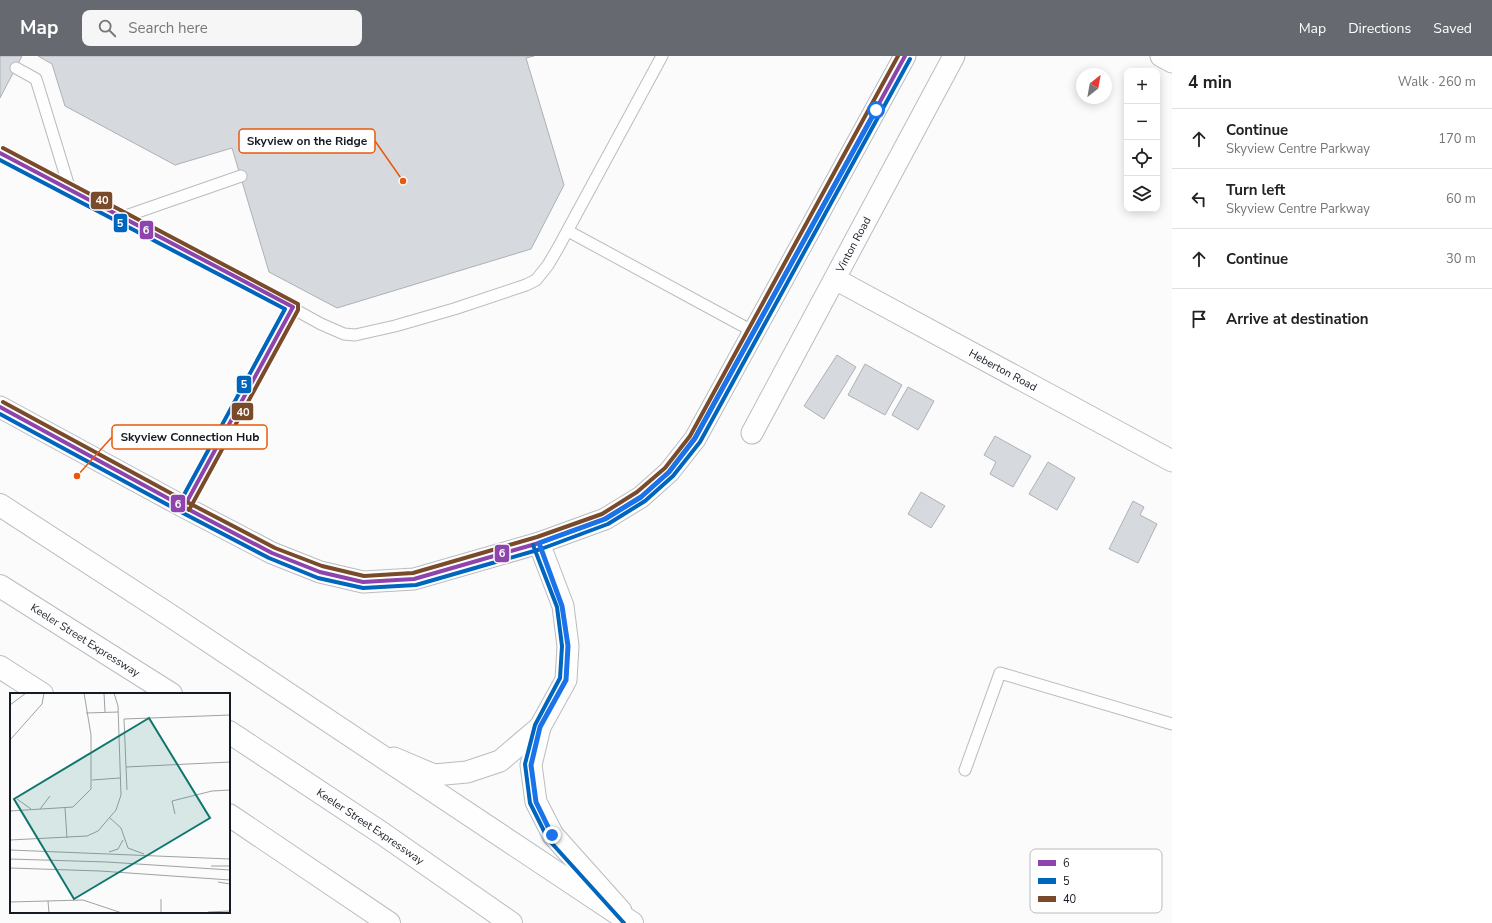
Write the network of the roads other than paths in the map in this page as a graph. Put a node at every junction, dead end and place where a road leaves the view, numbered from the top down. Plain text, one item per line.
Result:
1 (662, 56) edge
2 (906, 56) edge
3 (954, 56) edge
4 (1161, 56) edge
5 (1172, 62) edge
6 (16, 68) dead end
7 (0, 153) edge
8 (241, 176) dead end
9 (70, 190) junction
10 (123, 217) junction
11 (568, 231) junction
12 (834, 279) junction
13 (292, 307) junction
14 (754, 332) junction
15 (0, 406) edge
16 (752, 433) dead end
17 (1172, 461) edge
18 (0, 505) edge
19 (184, 507) junction
20 (539, 543) junction
21 (0, 586) edge
22 (0, 667) edge
23 (40, 693) edge
24 (169, 693) edge
25 (1172, 724) edge
26 (540, 727) junction
27 (230, 733) edge
28 (367, 746) junction
29 (965, 770) dead end
30 (230, 816) edge
31 (389, 923) edge
32 (511, 923) edge
33 (632, 923) edge

1 - 11 lane
2 - 14 street
3 - 12 street, Vinton Road
4 - 5 street
6 - 9 lane
7 - 9 lane
8 - 10 lane
9 - 10 lane
10 - 13 lane
11 - 13 lane
11 - 14 lane
12 - 16 street, Vinton Road
12 - 17 street, Heberton Road
13 - 19 lane
14 - 20 street
15 - 19 street
18 - 28 main road
19 - 20 street
20 - 26 street
21 - 24 main road, Keeler Street Expressway
22 - 23 main road
25 - 29 lane
26 - 28 street
26 - 33 street
27 - 32 main road, Keeler Street Expressway
28 - 33 main road
30 - 31 main road

